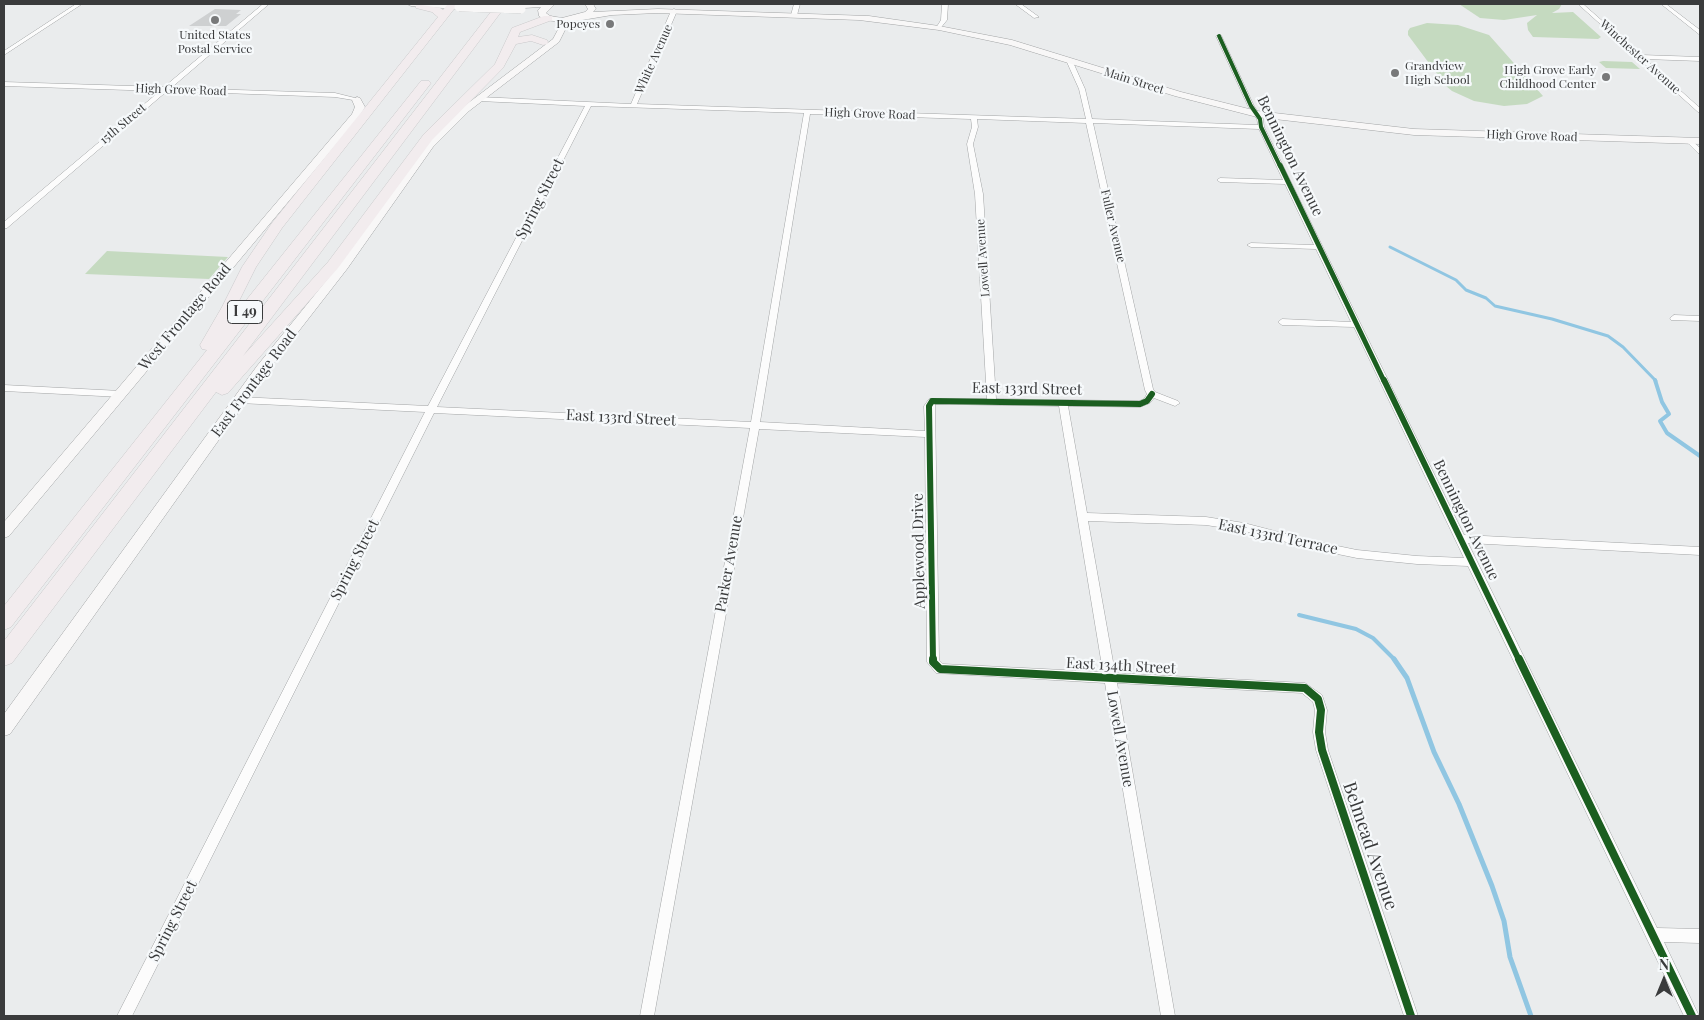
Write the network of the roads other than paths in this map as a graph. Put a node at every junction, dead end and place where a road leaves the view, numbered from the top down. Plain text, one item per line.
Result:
1 (78, 4) edge
2 (266, 4) edge
3 (400, 4) edge
4 (487, 4) edge
5 (502, 4) edge
6 (550, 4) edge
7 (797, 4) edge
8 (945, 4) edge
9 (1018, 4) edge
10 (1580, 4) edge
11 (1663, 4) edge
12 (415, 5) edge
13 (590, 5) edge
14 (454, 8) edge
15 (523, 8) junction
16 (658, 11) junction
17 (674, 11) junction
18 (794, 15) junction
19 (547, 16) junction
20 (1036, 17) dead end
21 (578, 18) junction
22 (939, 28) junction
23 (1700, 32) edge
24 (547, 36) junction
25 (1219, 36) dead end
26 (511, 42) junction
27 (4, 53) edge
28 (1642, 57) junction
29 (1700, 59) edge
30 (528, 60) junction
31 (1069, 60) junction
32 (4, 84) edge
33 (164, 90) junction
34 (479, 99) junction
35 (357, 100) joint
36 (589, 104) junction
37 (633, 106) junction
38 (1700, 110) edge
39 (807, 112) junction
40 (1258, 114) junction
41 (974, 117) junction
42 (1089, 121) junction
43 (1261, 127) junction
44 (1364, 128) joint
45 (1688, 140) junction
46 (1700, 141) edge
47 (1700, 152) edge
48 (1220, 180) dead end
49 (1288, 182) junction
50 (4, 226) edge
51 (1250, 245) dead end
52 (1320, 247) junction
53 (1674, 318) dead end
54 (1700, 319) edge
55 (1282, 322) dead end
56 (1357, 325) junction
57 (4, 388) edge
58 (121, 394) junction
59 (1152, 394) junction
60 (240, 400) junction
61 (992, 401) junction
62 (1063, 403) junction
63 (1175, 403) dead end
64 (432, 408) junction
65 (169, 411) junction
66 (754, 425) junction
67 (929, 434) junction
68 (172, 436) junction
69 (1082, 517) junction
70 (4, 532) edge
71 (1461, 539) junction
72 (1700, 551) edge
73 (1472, 562) junction
74 (4, 621) edge
75 (4, 657) edge
76 (937, 665) joint
77 (1110, 678) junction
78 (1305, 688) joint
79 (4, 728) edge
80 (1652, 935) junction
81 (1700, 936) edge
82 (124, 1016) edge
83 (647, 1016) edge
84 (1168, 1016) edge
85 (1411, 1016) edge
86 (1692, 1016) edge

1 - 27 street
2 - 33 street, 15th Street
3 - 12 street
4 - 65 highway, I 49
5 - 68 highway, I 49
6 - 15 street
6 - 19 street
7 - 18 street
8 - 22 street
9 - 20 street
10 - 28 street, Winchester Avenue
11 - 23 street
12 - 14 highway
13 - 16 street, Main Street
13 - 21 street, East Frontage Road
14 - 15 street, bridge
14 - 65 highway
15 - 19 street
16 - 17 street, Main Street
16 - 21 street, Main Street
17 - 18 street, Main Street
17 - 37 street, White Avenue
18 - 22 street, Main Street
19 - 21 street, Main Street
19 - 24 street
19 - 26 highway
21 - 30 street, East Frontage Road
22 - 31 street, Main Street
24 - 26 highway
24 - 30 street, East Frontage Road
25 - 40 street, Bennington Avenue
26 - 68 highway
28 - 29 street
28 - 38 street, Winchester Avenue
30 - 34 street, East Frontage Road
31 - 40 street, Main Street
31 - 42 street, Fuller Avenue
32 - 33 street, High Grove Road
33 - 35 street, High Grove Road
33 - 50 street, 15th Street
34 - 36 street, High Grove Road
34 - 60 street, East Frontage Road
35 - 58 street, West Frontage Road
36 - 37 street, High Grove Road
36 - 64 street, Spring Street
37 - 39 street, High Grove Road
39 - 41 street, High Grove Road
39 - 66 street, Parker Avenue
40 - 43 street, Bennington Avenue
40 - 44 street, Main Street
41 - 42 street, High Grove Road
41 - 61 street, Lowell Avenue
42 - 43 street, High Grove Road
42 - 59 street, Fuller Avenue
43 - 49 street, Bennington Avenue
44 - 45 street, High Grove Road
45 - 46 street, High Grove Road
45 - 47 street
48 - 49 street
49 - 52 street, Bennington Avenue
51 - 52 street
52 - 56 street, Bennington Avenue
53 - 54 street
55 - 56 street
56 - 71 street, Bennington Avenue
57 - 58 street
58 - 70 street, West Frontage Road
59 - 62 street, East 133rd Street
59 - 63 street
60 - 64 street, East 133rd Street
60 - 79 street, East Frontage Road
61 - 62 street, East 133rd Street
61 - 67 street, East 133rd Street
62 - 69 street, Lowell Avenue
64 - 66 street, East 133rd Street
64 - 82 street, Spring Street
65 - 74 highway, I 49
66 - 67 street, East 133rd Street
66 - 83 street, Parker Avenue
67 - 76 street, Applewood Drive
68 - 75 highway, I 49
69 - 73 street, East 133rd Terrace
69 - 77 street, Lowell Avenue
71 - 72 street
71 - 73 street, Bennington Avenue
73 - 80 street, Bennington Avenue
76 - 77 street, East 134th Street
77 - 78 street, East 134th Street
77 - 84 street, Lowell Avenue
78 - 85 street, Belmead Avenue
80 - 81 street
80 - 86 street, Bennington Avenue

